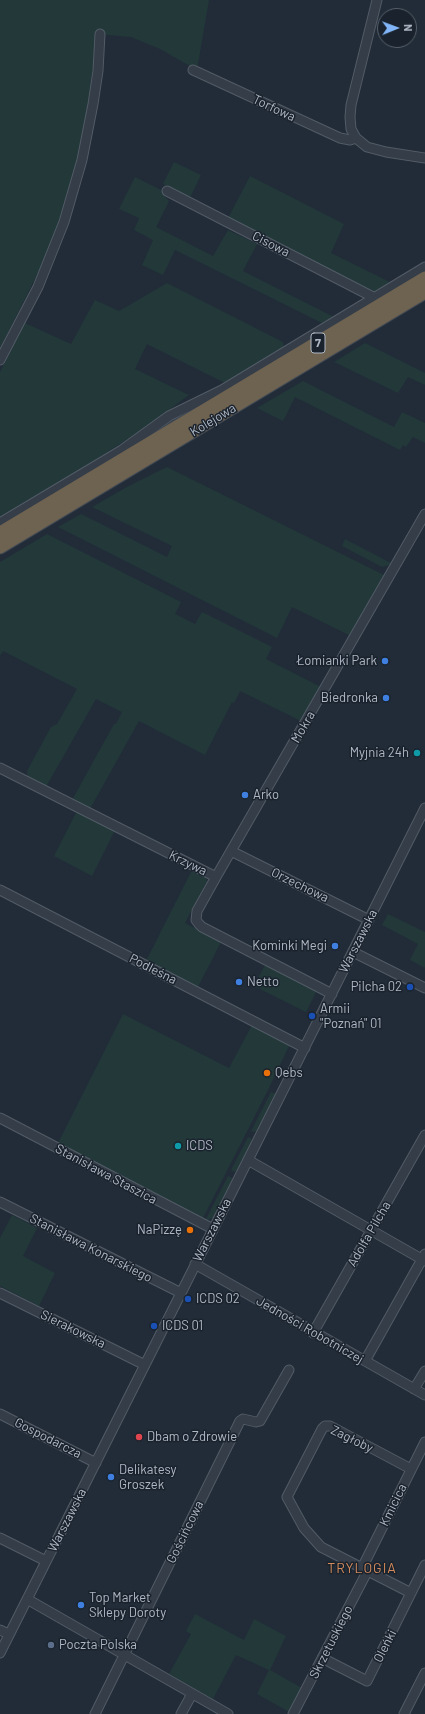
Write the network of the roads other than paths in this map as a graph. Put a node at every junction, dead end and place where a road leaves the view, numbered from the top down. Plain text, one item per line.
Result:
1 (377, 0) edge
2 (100, 34) dead end
3 (194, 70) dead end
4 (356, 138) junction
5 (425, 158) edge
6 (167, 191) dead end
7 (425, 267) edge
8 (425, 278) edge
9 (425, 292) edge
10 (375, 298) junction
11 (0, 360) edge
12 (425, 514) edge
13 (0, 523) edge
14 (0, 533) edge
15 (0, 547) edge
16 (0, 768) edge
17 (425, 808) edge
18 (231, 851) junction
19 (216, 877) junction
20 (0, 890) edge
21 (369, 920) junction
22 (353, 952) junction
23 (425, 988) edge
24 (332, 994) junction
25 (305, 1048) junction
26 (0, 1118) edge
27 (425, 1135) edge
28 (248, 1160) junction
29 (0, 1202) edge
30 (213, 1229) junction
31 (371, 1230) junction
32 (424, 1258) edge
33 (195, 1264) junction
34 (0, 1293) edge
35 (181, 1294) junction
36 (313, 1332) junction
37 (365, 1361) junction
38 (145, 1365) junction
39 (289, 1370) dead end
40 (425, 1371) edge
41 (414, 1389) junction
42 (425, 1395) edge
43 (0, 1414) edge
44 (425, 1442) edge
45 (96, 1463) junction
46 (411, 1469) junction
47 (0, 1538) edge
48 (46, 1562) junction
49 (425, 1565) edge
50 (365, 1569) junction
51 (411, 1593) junction
52 (27, 1599) junction
53 (0, 1630) edge
54 (9, 1634) junction
55 (0, 1653) edge
56 (125, 1654) junction
57 (322, 1658) junction
58 (425, 1673) edge
59 (192, 1694) junction
60 (94, 1714) edge
61 (182, 1714) edge
62 (228, 1714) edge
63 (293, 1714) edge
64 (404, 1714) edge

1 - 4 street
2 - 11 street
3 - 4 street, Torfowa
4 - 5 street
6 - 10 street, Cisowa
7 - 10 street
8 - 14 highway, Kolejowa / 7
9 - 15 highway, Kolejowa / 7
10 - 13 street
12 - 18 street, Mokra
16 - 19 street, Krzywa
17 - 21 street, Warszawska
18 - 19 street, Mokra
18 - 21 street, Orzechowa
19 - 24 street, Krzywa
20 - 25 street, Podleśna
21 - 22 street, Warszawska
22 - 23 street
22 - 24 street, Warszawska
24 - 25 street, Warszawska
25 - 28 street, Warszawska
26 - 30 street, Stanisława Staszica
27 - 31 street, Adolfa Pilcha
28 - 30 street, Warszawska
28 - 31 street
29 - 35 street, Stanisława Konarskiego
30 - 33 street, Warszawska
31 - 32 street
31 - 36 street, Adolfa Pilcha
32 - 37 street
33 - 35 street, Warszawska
33 - 36 street, Jedności Robotniczej
34 - 38 street, Sierakowska
35 - 38 street, Warszawska
36 - 37 street, Jedności Robotniczej
37 - 41 street, Jedności Robotniczej
38 - 45 street, Warszawska
39 - 56 street, Gościńcowa
40 - 41 street
41 - 42 street, Jedności Robotniczej
43 - 45 street, Gospodarcza
44 - 46 street, Kmicica
45 - 48 street, Warszawska
46 - 50 street, Kmicica
46 - 50 street, Zagłoby
47 - 48 street
48 - 52 street, Warszawska
49 - 51 street, Oleńki
50 - 51 street
50 - 57 street, Skrzetuskiego
51 - 57 street, Oleńki
52 - 54 street, Warszawska
52 - 56 street
53 - 54 street
54 - 55 street, Warszawska
56 - 59 street
56 - 60 street, Gościńcowa
57 - 63 street, Skrzetuskiego
58 - 64 street
59 - 61 street
59 - 62 street

